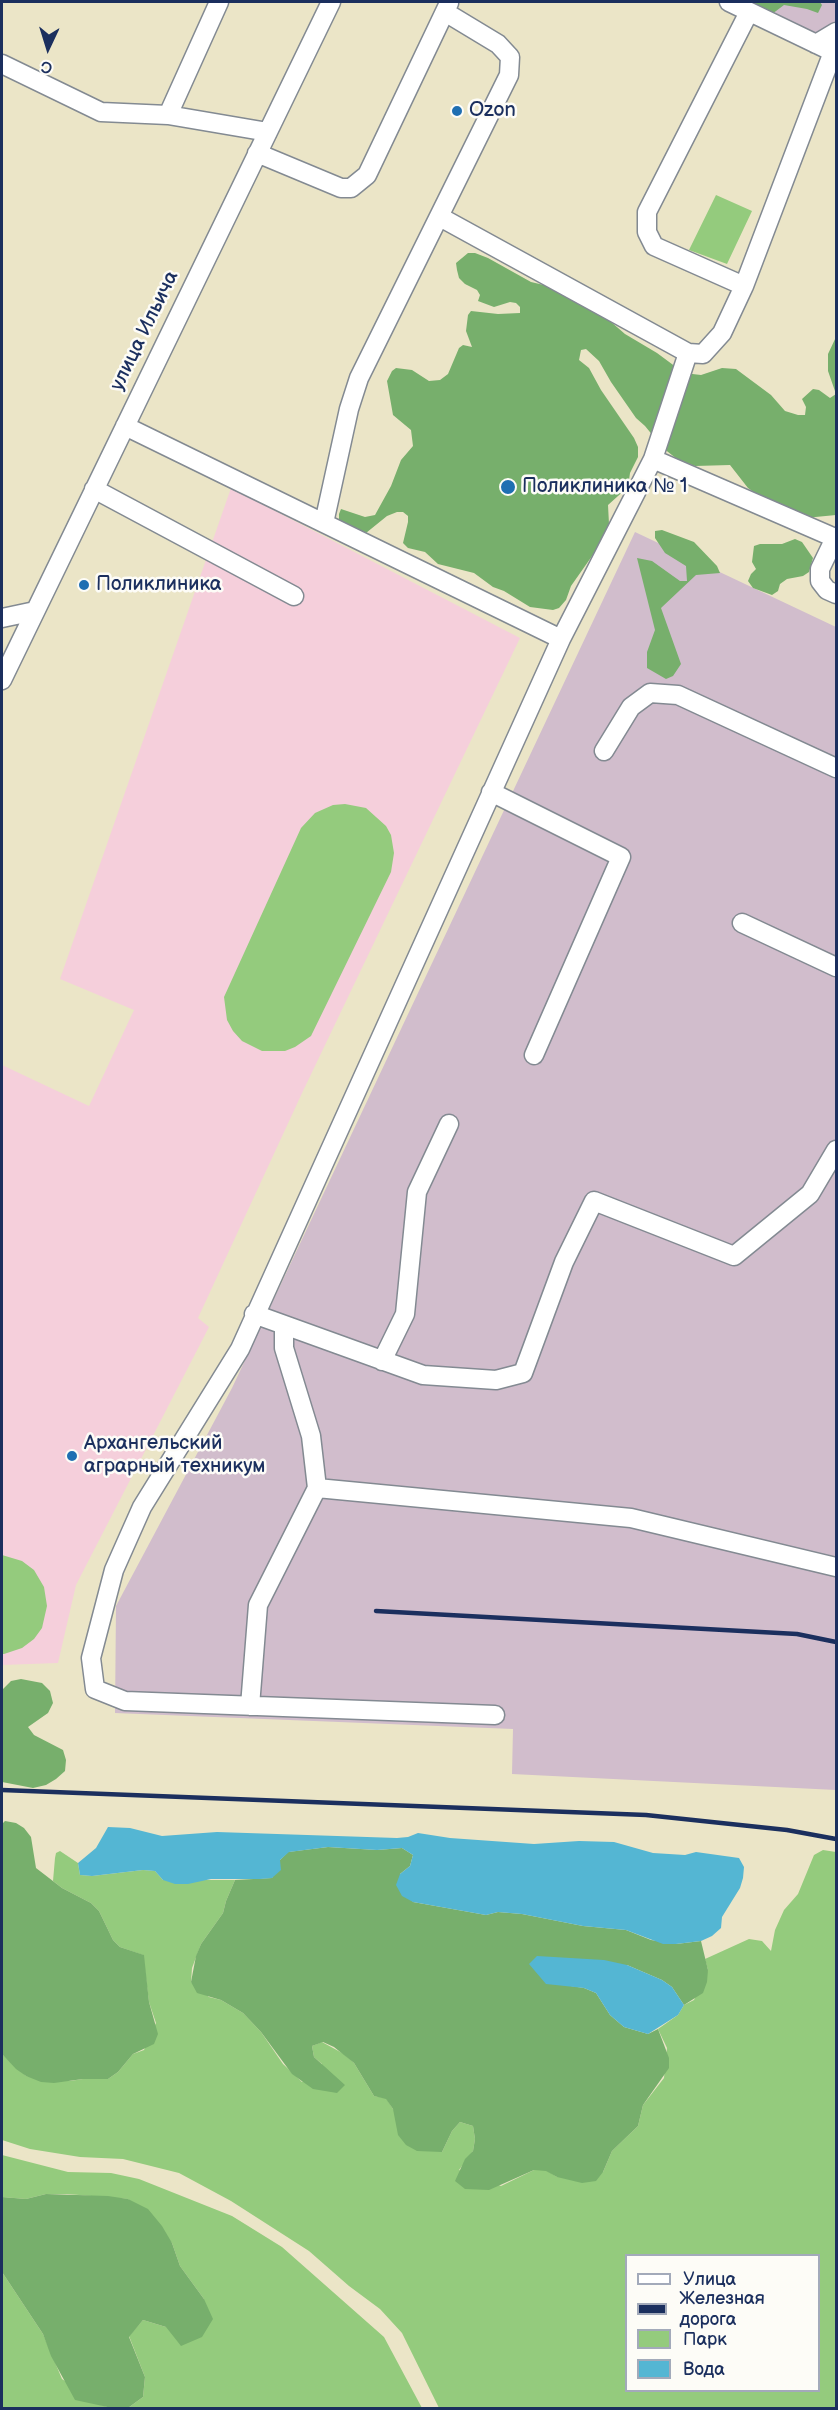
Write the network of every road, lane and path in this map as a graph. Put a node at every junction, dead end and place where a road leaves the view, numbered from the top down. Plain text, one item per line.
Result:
1 (219, 2) edge
2 (331, 2) edge
3 (729, 2) edge
4 (447, 7) edge
5 (749, 12) junction
6 (837, 32) edge
7 (825, 48) junction
8 (2, 64) edge
9 (168, 115) junction
10 (268, 132) junction
11 (257, 153) junction
12 (440, 217) junction
13 (744, 286) junction
14 (688, 353) junction
15 (124, 426) junction
16 (653, 459) junction
17 (94, 489) junction
18 (324, 523) junction
19 (837, 594) edge
20 (294, 596) dead end
21 (35, 611) junction
22 (2, 618) edge
23 (561, 639) junction
24 (2, 680) edge
25 (604, 751) dead end
26 (837, 768) edge
27 (491, 792) junction
28 (742, 923) dead end
29 (837, 967) edge
30 (534, 1054) dead end
31 (449, 1124) dead end
32 (837, 1150) edge
33 (254, 1314) junction
34 (284, 1325) junction
35 (382, 1361) junction
36 (317, 1488) junction
37 (837, 1567) edge
38 (250, 1706) junction
39 (495, 1715) dead end

1 - 9 street
2 - 10 street, улица Ильича
3 - 5 street
4 - 11 street
4 - 12 street
5 - 7 street
5 - 13 street
6 - 7 street
7 - 13 street
8 - 9 street
9 - 10 street
10 - 11 street, улица Ильича
11 - 15 street, улица Ильича
12 - 14 street
12 - 18 street
13 - 14 street
14 - 16 street
15 - 17 street, улица Ильича
15 - 18 street
16 - 19 street
16 - 23 street
17 - 20 street
17 - 21 street, улица Ильича
18 - 23 street
21 - 22 street
21 - 24 street, улица Ильича
23 - 27 street
25 - 26 street
27 - 30 street
27 - 33 street
28 - 29 street
31 - 35 street
32 - 35 street
33 - 34 street
33 - 38 street
34 - 35 street
34 - 36 street
36 - 37 street
36 - 38 street
38 - 39 street

